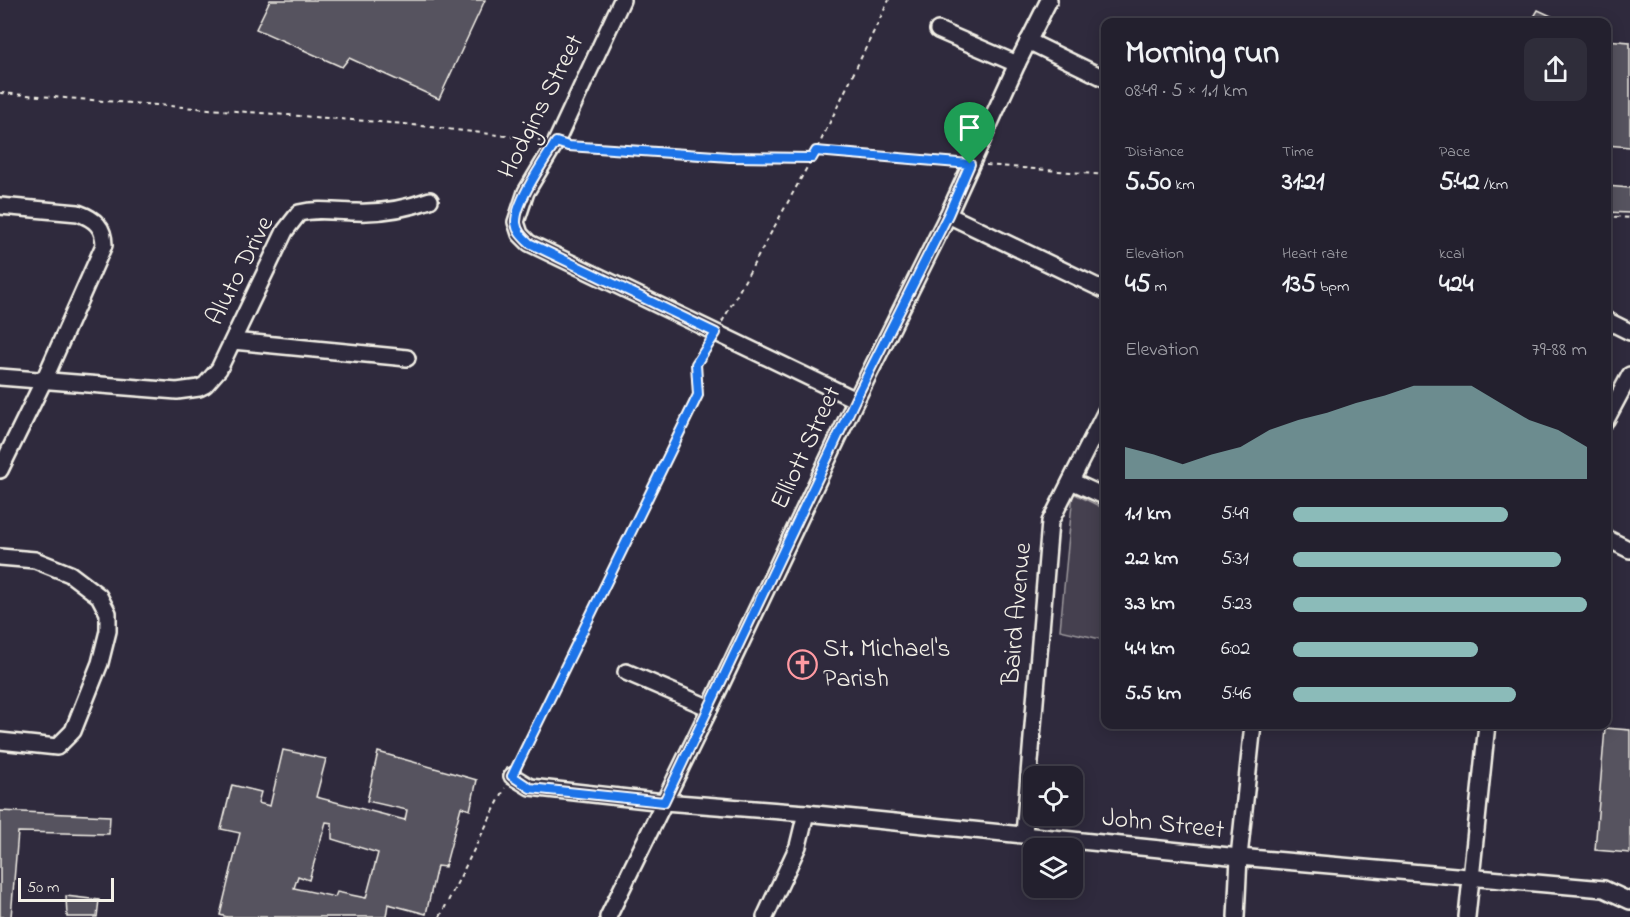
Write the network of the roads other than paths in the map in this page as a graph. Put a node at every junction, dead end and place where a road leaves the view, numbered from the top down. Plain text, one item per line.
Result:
1 (622, 0) edge
2 (1049, 0) edge
3 (938, 30) dead end
4 (1028, 41) junction
5 (1017, 64) junction
6 (1101, 77) edge
7 (430, 200) dead end
8 (0, 206) edge
9 (948, 215) junction
10 (1101, 289) edge
11 (1611, 322) edge
12 (1630, 332) edge
13 (233, 341) junction
14 (407, 357) dead end
15 (1630, 375) edge
16 (0, 377) edge
17 (44, 380) junction
18 (855, 400) junction
19 (1611, 411) edge
20 (1101, 421) edge
21 (0, 470) edge
22 (1071, 481) junction
23 (1101, 495) edge
24 (1611, 540) edge
25 (1630, 550) edge
26 (0, 557) edge
27 (626, 672) dead end
28 (710, 708) junction
29 (1252, 729) edge
30 (1486, 729) edge
31 (0, 741) edge
32 (512, 776) road end
33 (664, 802) junction
34 (806, 813) junction
35 (1024, 834) junction
36 (1239, 857) junction
37 (1470, 876) junction
38 (1630, 901) edge
39 (608, 917) edge
40 (765, 917) edge
41 (1236, 917) edge
42 (1467, 917) edge

1 - 18 street, Hodgins Street
2 - 4 street, Elliott Street
3 - 5 street
4 - 5 street, Elliott Street
4 - 6 street
5 - 9 street, Elliott Street
7 - 13 street, Aluto Drive
8 - 17 street
9 - 10 street
9 - 18 street, Elliott Street
11 - 12 street
13 - 14 street
13 - 17 street, Aluto Drive
15 - 19 street
16 - 17 street
17 - 21 street
18 - 28 street, Elliott Street
20 - 22 street, Baird Avenue
22 - 23 street
22 - 35 street, Baird Avenue
24 - 25 street
26 - 31 street
27 - 28 street
28 - 33 street, Elliott Street
29 - 36 street
30 - 37 street
32 - 33 street, John Street
33 - 34 street, John Street
33 - 39 street, Elliott Street
34 - 35 street, John Street
34 - 40 street
35 - 36 street, John Street
36 - 37 street, John Street
36 - 41 street
37 - 38 street, John Street
37 - 42 street

